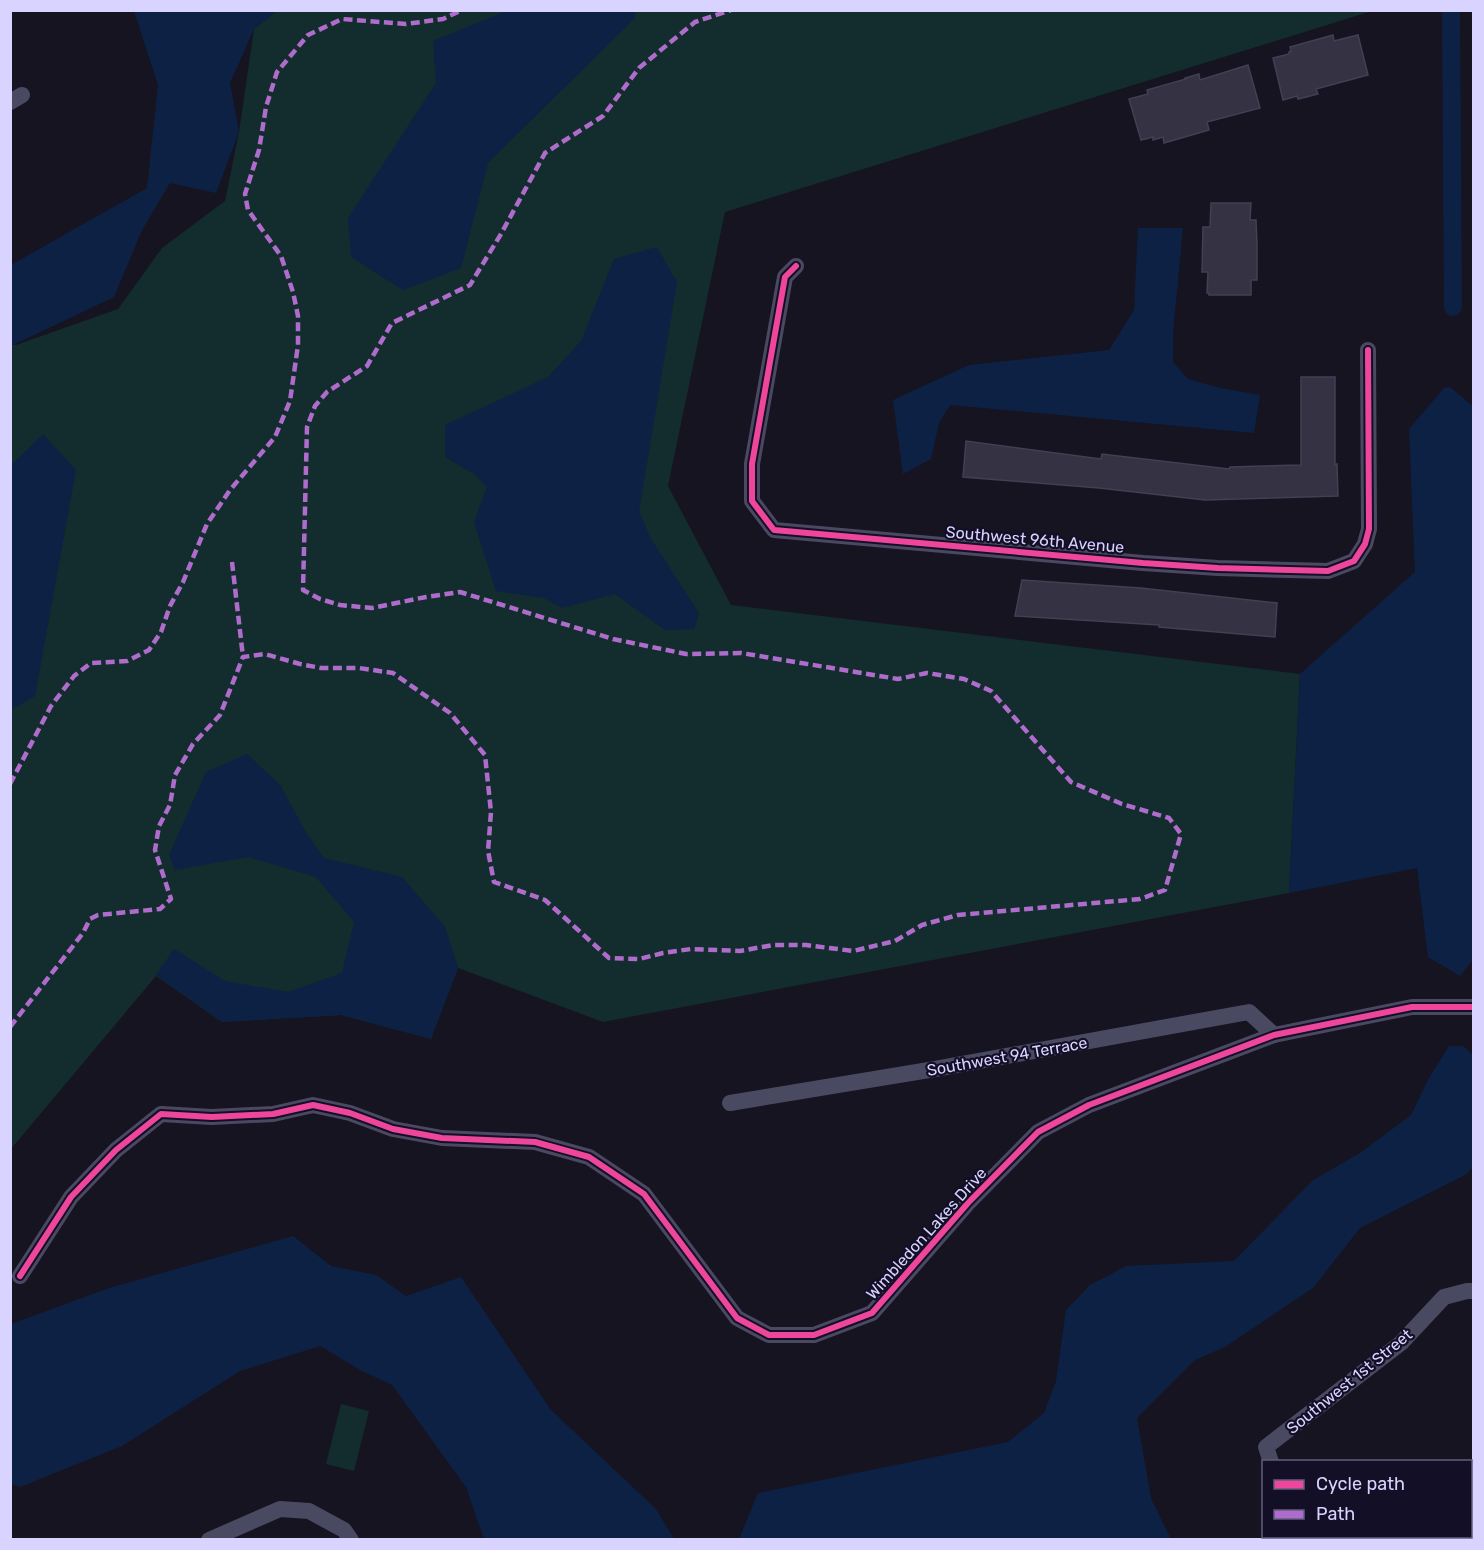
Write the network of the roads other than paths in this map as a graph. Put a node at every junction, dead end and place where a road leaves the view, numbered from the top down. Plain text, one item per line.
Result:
1 (796, 266) dead end
2 (1368, 350) dead end
3 (1473, 1007) edge
4 (1274, 1035) junction
5 (730, 1103) dead end
6 (20, 1276) dead end
7 (1473, 1292) edge
8 (1270, 1460) edge
9 (209, 1539) edge
10 (351, 1539) edge

1 - 2 street, Southwest 96th Avenue
3 - 4 street, Wimbledon Lakes Drive
4 - 5 street, Southwest 94 Terrace
4 - 6 street, Wimbledon Lakes Drive
7 - 8 street, Southwest 1st Street
9 - 10 street

